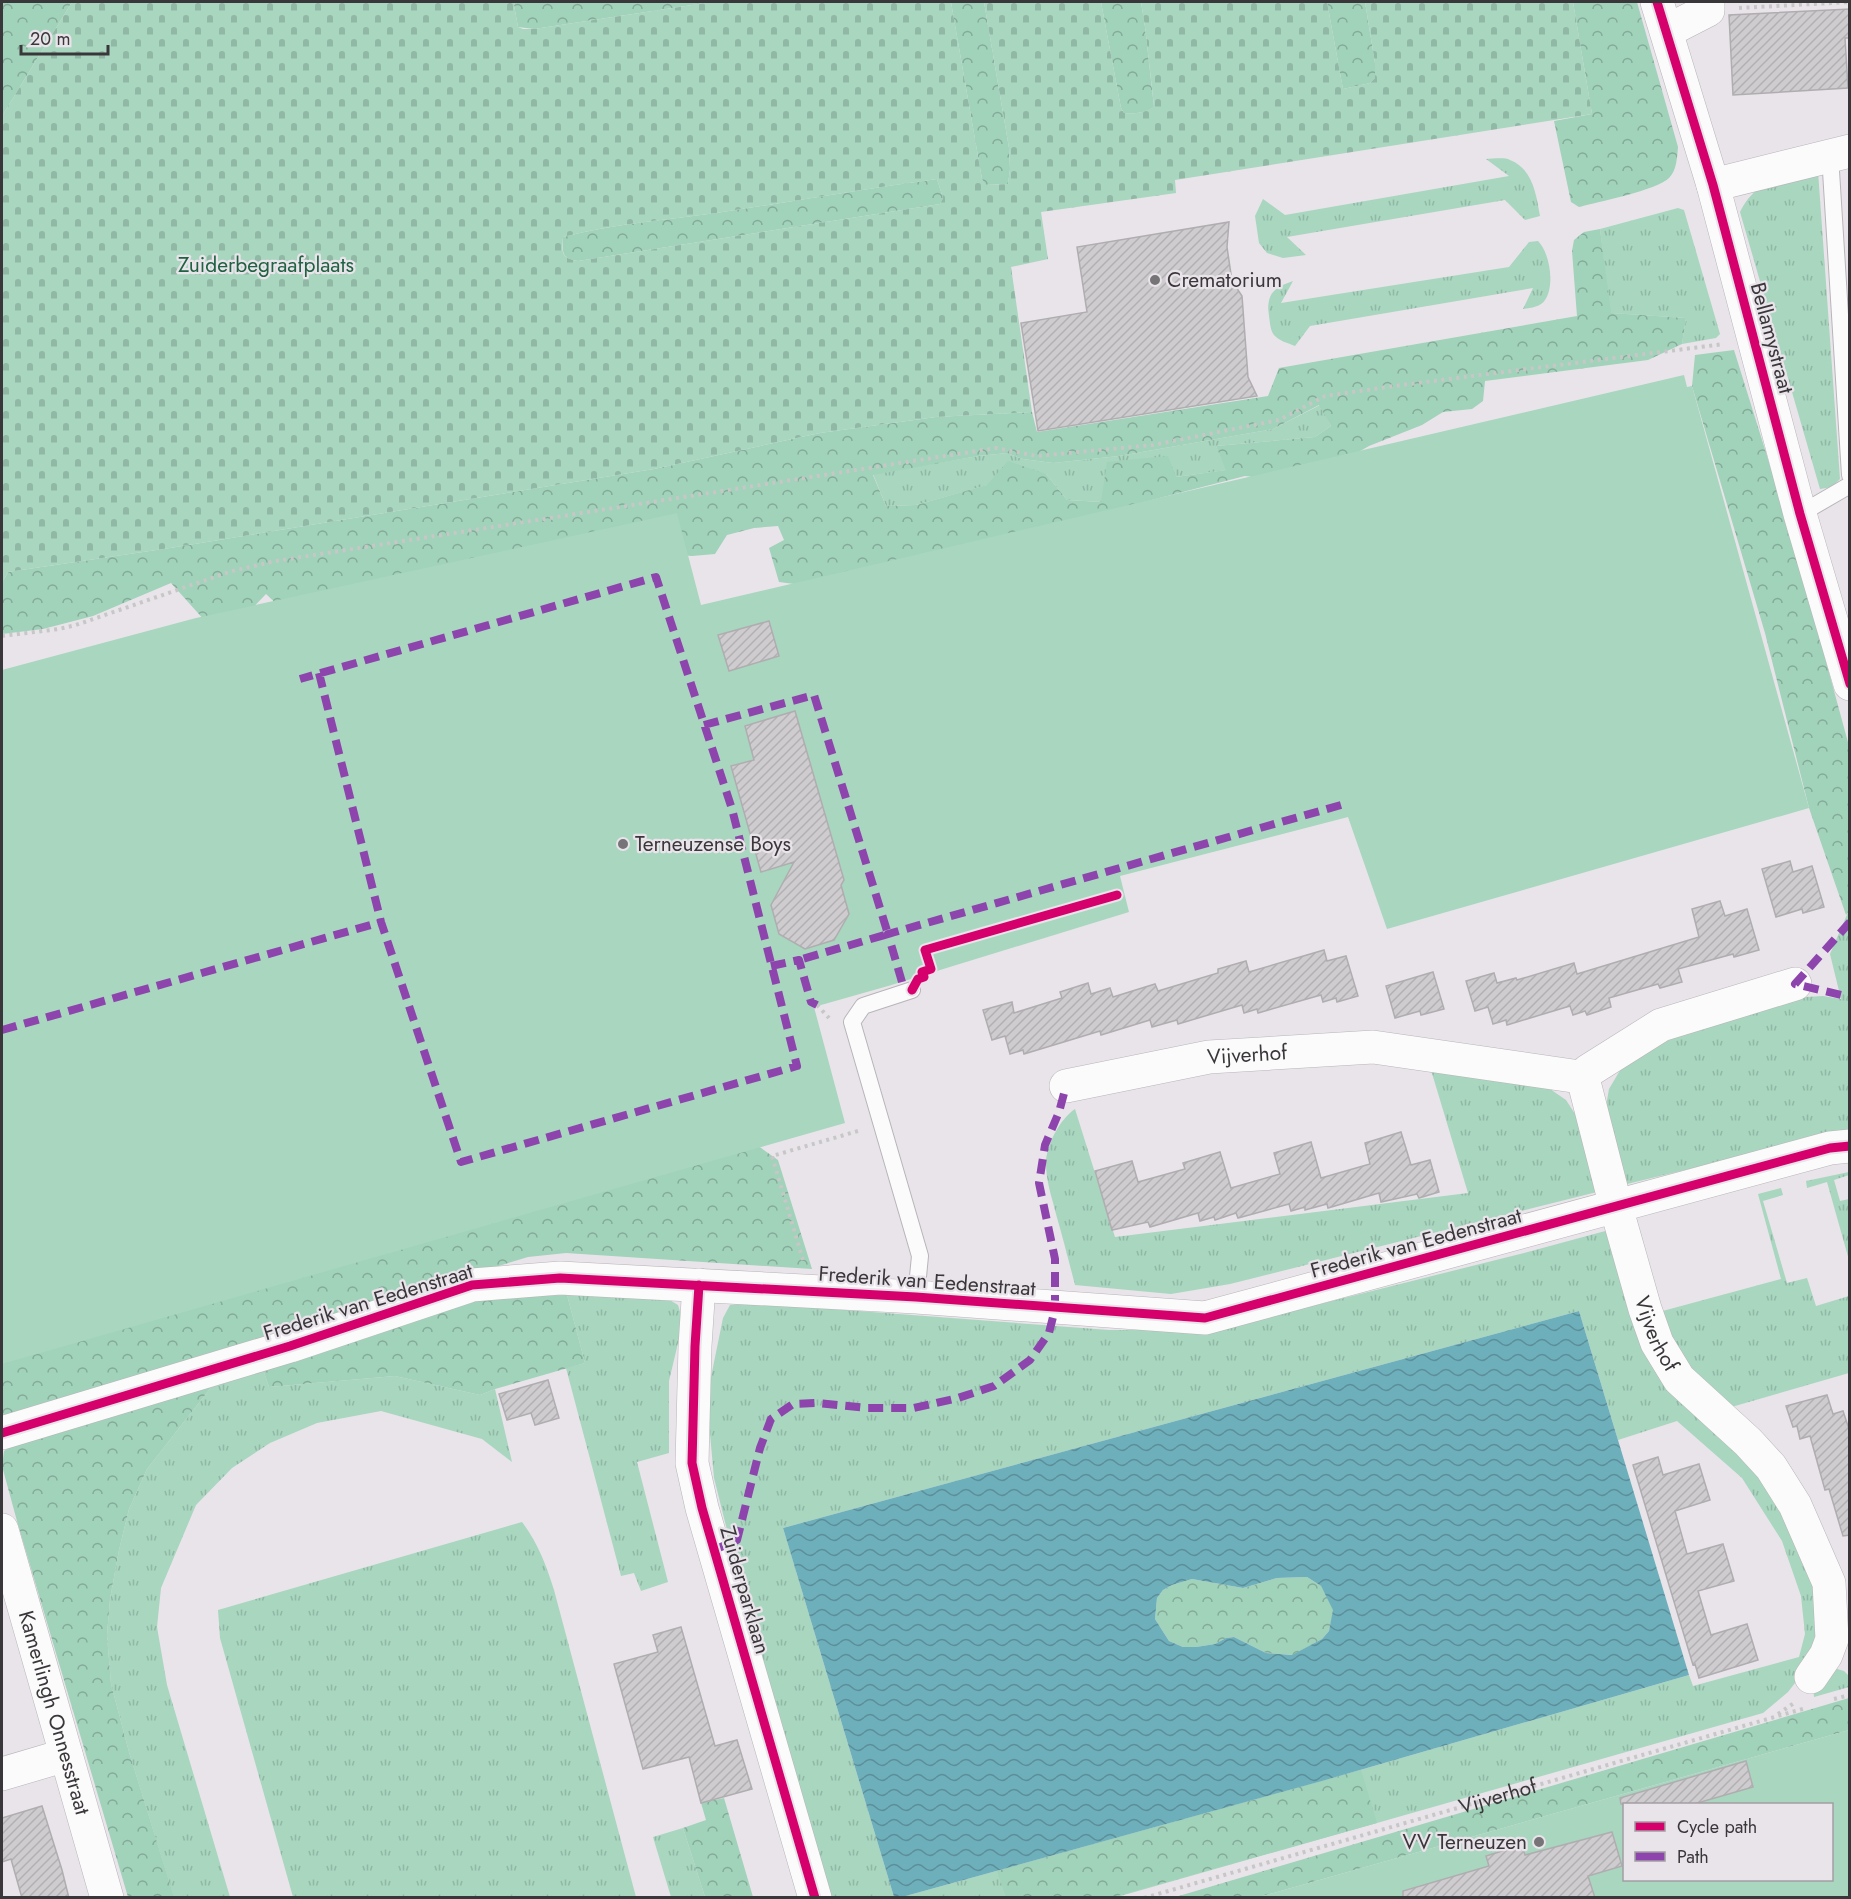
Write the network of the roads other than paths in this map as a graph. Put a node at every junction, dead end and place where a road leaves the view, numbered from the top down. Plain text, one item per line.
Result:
1 (1708, 6) edge
2 (1662, 16) edge
3 (1840, 153) edge
4 (1713, 184) junction
5 (1850, 475) edge
6 (1850, 485) edge
7 (1800, 514) junction
8 (1844, 644) edge
9 (1850, 684) edge
10 (1795, 984) dead end
11 (907, 988) dead end
12 (1582, 1078) junction
13 (1066, 1086) dead end
14 (1850, 1146) edge
15 (1616, 1208) junction
16 (699, 1285) junction
17 (916, 1298) junction
18 (2, 1433) edge
19 (2, 1530) edge
20 (1832, 1640) junction
21 (1850, 1666) edge
22 (1815, 1695) road end
23 (66, 1755) junction
24 (2, 1774) edge
25 (107, 1898) edge
26 (815, 1898) edge

1 - 2 street, Bellamystraat
2 - 4 street, Bellamystraat
3 - 4 street
3 - 5 lane
4 - 7 street, Bellamystraat
6 - 7 lane
7 - 8 street, Bellamystraat
8 - 9 street, Bellamystraat
10 - 12 street
11 - 17 lane
12 - 13 street, Vijverhof
12 - 15 street, Vijverhof
14 - 15 street, Frederik van Eedenstraat
15 - 17 street, Frederik van Eedenstraat
15 - 20 street, Vijverhof
16 - 17 street, Frederik van Eedenstraat
16 - 18 street, Frederik van Eedenstraat
16 - 26 street, Zuiderparklaan
19 - 23 street, Kamerlingh Onnesstraat
20 - 21 street
20 - 22 street, Vijverhof
23 - 24 street
23 - 25 street, Kamerlingh Onnesstraat

